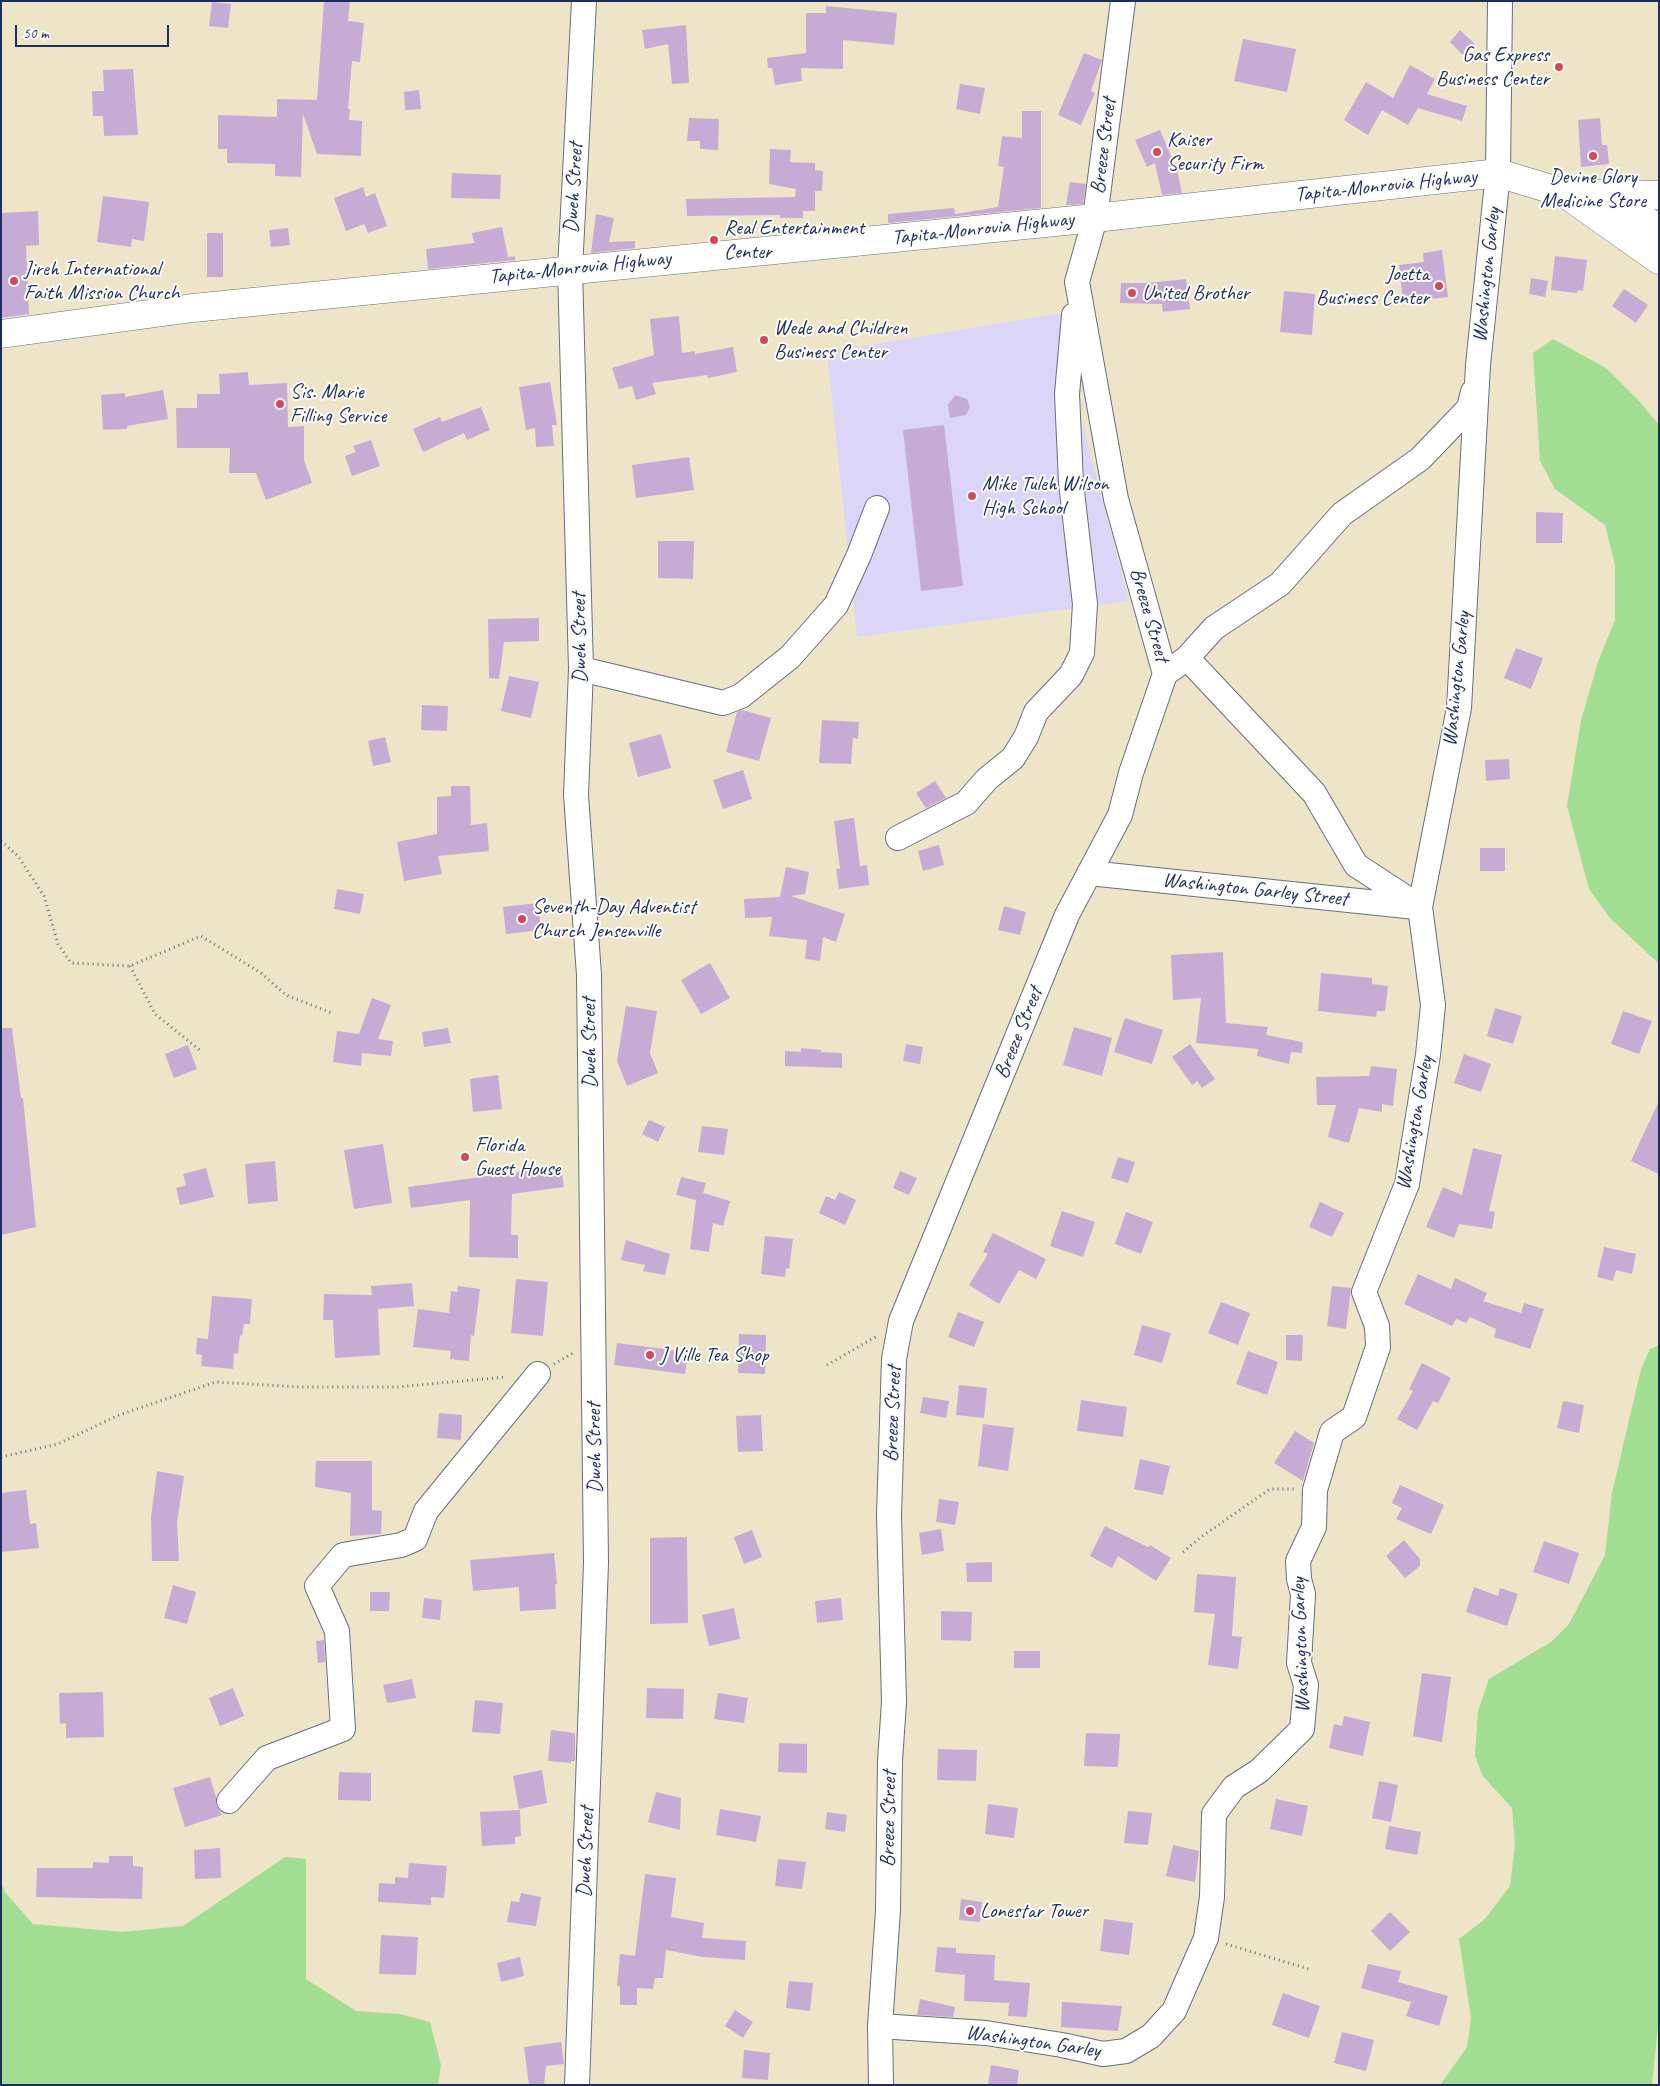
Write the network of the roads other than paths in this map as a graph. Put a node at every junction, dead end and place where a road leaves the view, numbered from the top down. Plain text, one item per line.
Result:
1 (584, 1) edge
2 (1123, 1) edge
3 (1500, 1) edge
4 (1498, 173) junction
5 (1605, 193) junction
6 (1564, 194) junction
7 (1659, 195) edge
8 (1095, 218) junction
9 (1659, 229) edge
10 (1659, 260) edge
11 (570, 269) junction
12 (1077, 282) junction
13 (1, 334) edge
14 (1478, 365) junction
15 (877, 508) dead end
16 (1187, 658) junction
17 (581, 669) junction
18 (1165, 674) junction
19 (898, 838) dead end
20 (1089, 873) junction
21 (1420, 907) junction
22 (538, 1374) road end
23 (230, 1801) dead end
24 (880, 2026) junction
25 (577, 2085) edge
26 (881, 2085) edge

1 - 11 street, Dweh Street
2 - 8 street, Breeze Street
3 - 4 street, Washington Garley
4 - 6 main road, Tapita-Monrovia Highway
4 - 8 main road, Tapita-Monrovia Highway
4 - 14 street, Washington Garley
5 - 6 main road, Tapita-Monrovia Highway
5 - 7 main road, Tapita-Monrovia Highway
5 - 9 main road
6 - 10 main road
8 - 11 main road, Tapita-Monrovia Highway
8 - 12 street, Breeze Street
11 - 13 main road, Tapita-Monrovia Highway
11 - 17 street, Dweh Street
12 - 18 street, Breeze Street
12 - 19 street
14 - 16 street
14 - 21 street, Washington Garley
15 - 17 street
16 - 18 street
16 - 21 street
17 - 25 street, Dweh Street
18 - 20 street, Breeze Street
20 - 21 street, Washington Garley Street
20 - 24 street, Breeze Street
21 - 24 street, Washington Garley
22 - 23 street
24 - 26 street, Breeze Street

